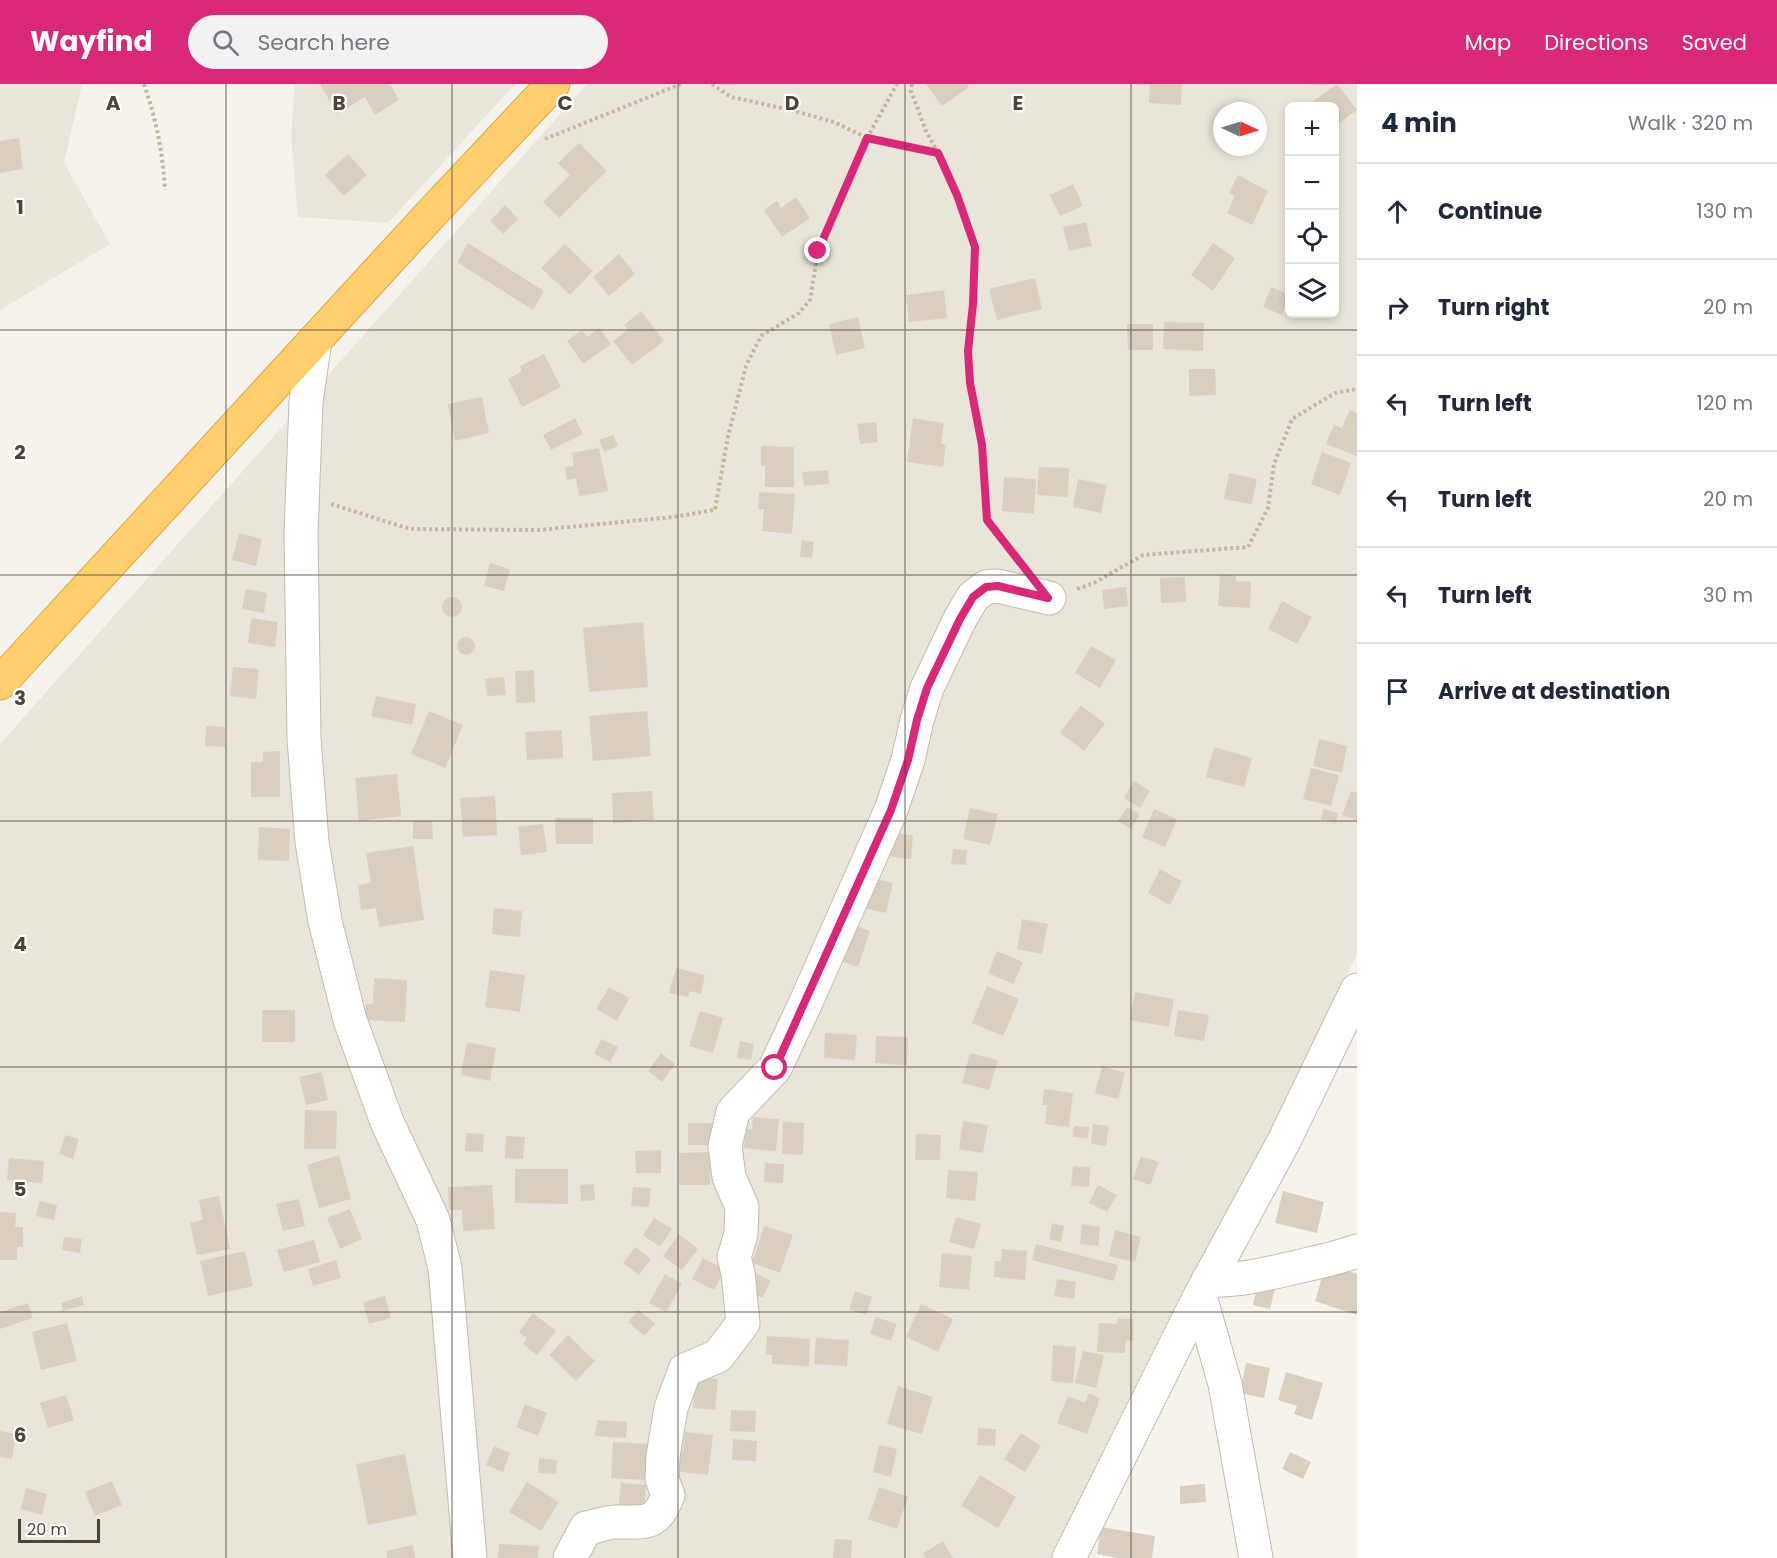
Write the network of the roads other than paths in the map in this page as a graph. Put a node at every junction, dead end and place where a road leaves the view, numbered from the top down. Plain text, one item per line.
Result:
1 (553, 84) edge
2 (315, 340) junction
3 (1048, 598) road end
4 (0, 683) edge
5 (1357, 990) edge
6 (1357, 1251) edge
7 (1204, 1288) junction
8 (470, 1558) edge
9 (570, 1558) edge
10 (1069, 1558) edge
11 (1256, 1558) edge

1 - 2 highway
2 - 4 highway
2 - 8 street
3 - 9 street
5 - 7 street
6 - 7 street
7 - 10 street
7 - 11 street

